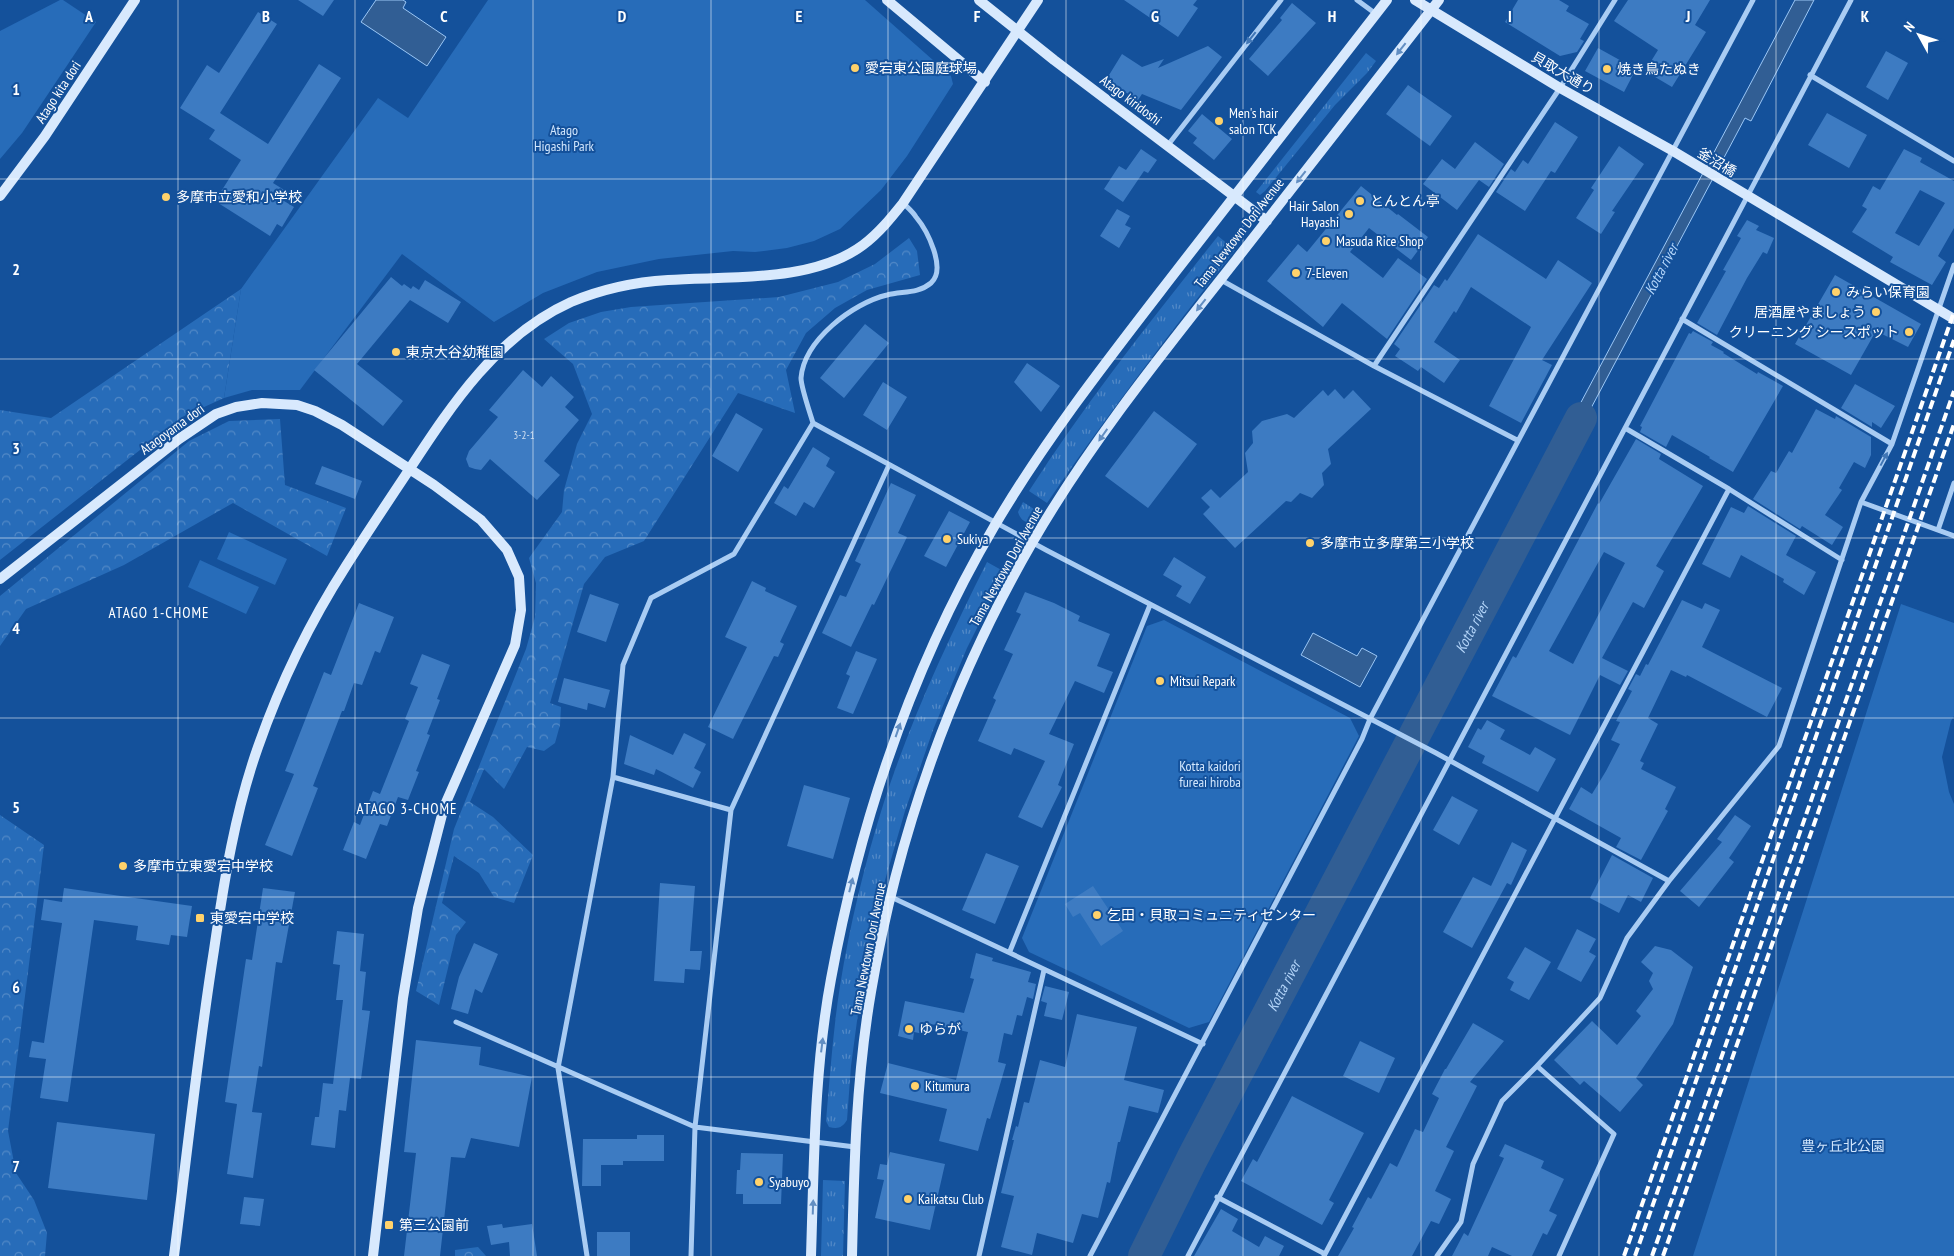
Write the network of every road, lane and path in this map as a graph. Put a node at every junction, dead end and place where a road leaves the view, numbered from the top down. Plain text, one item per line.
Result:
1 (135, 0) edge
2 (887, 0) edge
3 (979, 0) edge
4 (1281, 0) edge
5 (1357, 0) edge
6 (1387, 0) edge
7 (1415, 0) edge
8 (1439, 0) edge
9 (1615, 0) edge
10 (1753, 0) edge
11 (1851, 0) edge
12 (1037, 1) edge
13 (1431, 10) junction
14 (1376, 14) junction
15 (1810, 76) junction
16 (984, 82) junction
17 (1560, 88) junction
18 (1168, 145) junction
19 (1678, 154) junction
20 (1954, 161) edge
21 (1742, 192) junction
22 (0, 196) edge
23 (1234, 196) junction
24 (903, 203) junction
25 (1266, 221) junction
26 (1954, 265) edge
27 (1220, 280) junction
28 (1939, 310) junction
29 (1682, 319) junction
30 (1954, 319) edge
31 (1374, 366) junction
32 (812, 423) junction
33 (1625, 428) junction
34 (1517, 440) junction
35 (1892, 444) junction
36 (889, 465) junction
37 (410, 469) junction
38 (1954, 483) edge
39 (1729, 489) junction
40 (1862, 502) junction
41 (996, 523) junction
42 (1938, 530) junction
43 (1954, 536) edge
44 (1032, 542) junction
45 (1842, 560) junction
46 (0, 579) edge
47 (1150, 605) junction
48 (1370, 719) junction
49 (1450, 762) junction
50 (613, 777) junction
51 (731, 810) junction
52 (1555, 819) junction
53 (1670, 881) junction
54 (891, 897) junction
55 (1010, 952) junction
56 (1044, 970) junction
57 (456, 1022) dead end
58 (1203, 1044) junction
59 (1537, 1066) junction
60 (558, 1068) junction
61 (695, 1128) junction
62 (814, 1142) junction
63 (855, 1147) junction
64 (1218, 1198) junction
65 (1324, 1255) edge
66 (174, 1256) edge
67 (372, 1256) edge
68 (587, 1256) edge
69 (691, 1256) edge
70 (811, 1256) edge
71 (852, 1256) edge
72 (979, 1256) edge
73 (1090, 1256) edge
74 (1188, 1256) edge
75 (1437, 1256) edge
76 (1559, 1256) edge

1 - 22 street, Atago kita dori
2 - 16 street
3 - 18 street, Atago kiridoshi
4 -> 18 street
5 - 14 street
6 - 14 street, Tama Newtown Dori Avenue
7 - 13 street, 貝取大通り
8 - 13 street, Tama Newtown Dori Avenue
9 - 17 street
10 - 19 street
11 - 15 street
12 - 16 street
13 - 17 street, 貝取大通り
13 -> 25 street, Tama Newtown Dori Avenue
14 - 23 street, Tama Newtown Dori Avenue
15 - 20 street
15 - 21 street
16 - 24 street
17 - 19 street, 貝取大通り
17 - 31 street
18 - 23 street, Atago kiridoshi
19 - 21 street, 釜沼橋
19 - 34 street
21 - 28 street
21 - 29 street
23 - 25 street, Atago kiridoshi
23 - 41 street, Tama Newtown Dori Avenue
24 - 32 street
24 - 37 street
25 - 27 street, Tama Newtown Dori Avenue
26 - 28 street
27 - 31 street
27 -> 44 street, Tama Newtown Dori Avenue
28 - 30 street
28 - 35 street
29 - 33 street
29 - 35 street
31 - 34 street
32 - 36 street
32 - 50 street
33 - 39 street
33 - 49 street
34 - 48 street
40 -> 35 street
36 - 41 street
36 - 51 street
37 - 46 street, Atagoyama dori
37 - 66 street
37 - 67 street, Atagoyama dori
38 - 42 street
39 - 45 street
39 - 52 street
40 - 42 street
40 - 45 street
41 - 44 street
62 -> 41 street, Tama Newtown Dori Avenue
42 - 43 street
44 - 47 street
44 - 54 street, Tama Newtown Dori Avenue
45 - 53 street
47 - 48 street
47 - 55 street
48 - 49 street
48 - 58 street
49 - 52 street
49 - 64 street
50 - 51 street
50 - 60 street
51 - 61 street
52 - 53 street
52 - 65 street
53 - 59 street
54 - 55 street
54 - 63 street, Tama Newtown Dori Avenue
55 - 56 street
56 - 58 street
56 - 72 street
57 - 60 street
58 - 73 street
59 - 75 street
59 - 76 street
60 - 61 street
60 - 68 street
61 - 62 street
61 - 69 street
62 - 63 street
70 -> 62 street, Tama Newtown Dori Avenue
63 - 71 street, Tama Newtown Dori Avenue
64 - 65 street
64 - 74 street

